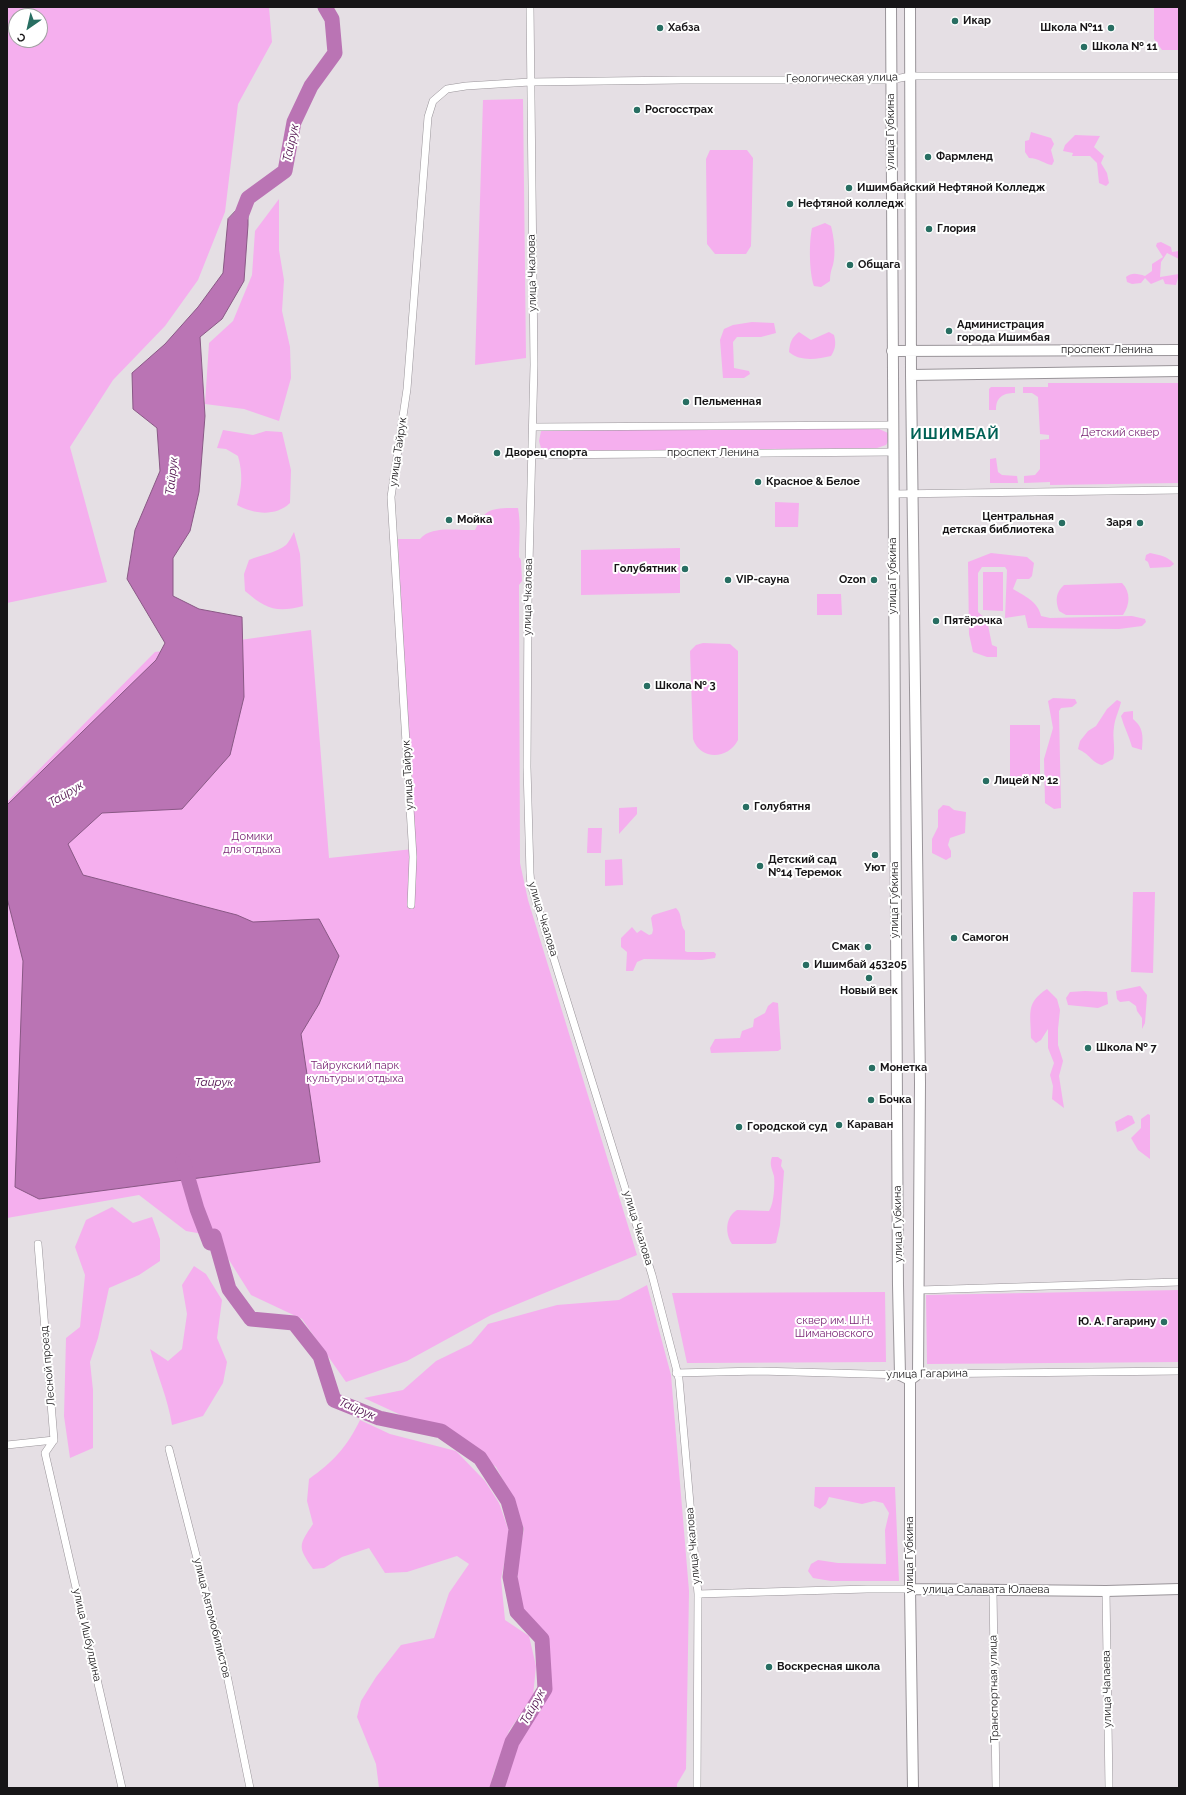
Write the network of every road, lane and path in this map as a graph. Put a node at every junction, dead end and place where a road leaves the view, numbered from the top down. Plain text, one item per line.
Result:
1 (530, 7) edge
2 (891, 7) edge
3 (910, 7) edge
4 (911, 76) junction
5 (1179, 76) edge
6 (890, 80) junction
7 (530, 82) junction
8 (912, 350) junction
9 (1179, 350) edge
10 (892, 351) junction
11 (1179, 371) edge
12 (912, 375) junction
13 (893, 425) junction
14 (533, 427) junction
15 (893, 452) junction
16 (532, 455) junction
17 (1179, 490) edge
18 (893, 494) junction
19 (913, 494) junction
20 (411, 905) dead end
21 (38, 1244) dead end
22 (1179, 1282) edge
23 (919, 1290) junction
24 (1179, 1371) edge
25 (676, 1373) junction
26 (918, 1374) junction
27 (900, 1375) junction
28 (910, 1380) junction
29 (54, 1440) junction
30 (7, 1445) edge
31 (169, 1449) dead end
32 (1179, 1589) edge
33 (910, 1590) junction
34 (993, 1590) junction
35 (1106, 1591) junction
36 (698, 1594) junction
37 (122, 1788) edge
38 (250, 1788) edge
39 (697, 1788) edge
40 (912, 1788) edge
41 (996, 1788) edge
42 (1109, 1788) edge

1 - 7 street, улица Чкалова
2 - 6 main road, улица Губкина
3 - 4 main road, улица Губкина
4 - 5 street, Геологическая улица
4 - 6 street, Геологическая улица
4 - 8 main road, улица Губкина
6 - 7 street, Геологическая улица
6 - 10 main road, улица Губкина
7 - 14 street, улица Чкалова
7 - 20 street, улица Тайрук
8 - 9 main road, проспект Ленина
8 - 10 main road, проспект Ленина
8 - 12 main road, улица Губкина
10 - 13 main road, улица Губкина
11 - 12 main road, проспект Ленина
12 - 19 main road, улица Губкина
13 - 14 street
13 - 15 main road, улица Губкина
14 - 16 street, улица Чкалова
15 - 16 street, проспект Ленина
15 - 18 main road, улица Губкина
16 - 25 street, улица Чкалова
17 - 19 street
18 - 19 street
18 - 27 main road, улица Губкина
19 - 23 main road, улица Губкина
21 - 29 street, Лесной проезд
22 - 23 street
23 - 26 main road, улица Губкина
24 - 26 street, улица Гагарина
25 - 27 street, улица Гагарина
25 - 36 street, улица Чкалова
26 - 27 street, улица Гагарина
26 - 28 main road
27 - 28 main road
28 - 33 main road, улица Губкина
29 - 30 street
29 - 37 street, улица Ишбулдина
31 - 38 street, улица Автомобилистов
32 - 35 main road, улица Салавата Юлаева
33 - 34 main road, улица Салавата Юлаева
33 - 36 street, улица Салавата Юлаева
33 - 40 main road, улица Губкина
34 - 35 main road, улица Салавата Юлаева
34 - 41 street, Транспортная улица
35 - 42 street, улица Чапаева
36 - 39 street, улица Чкалова

